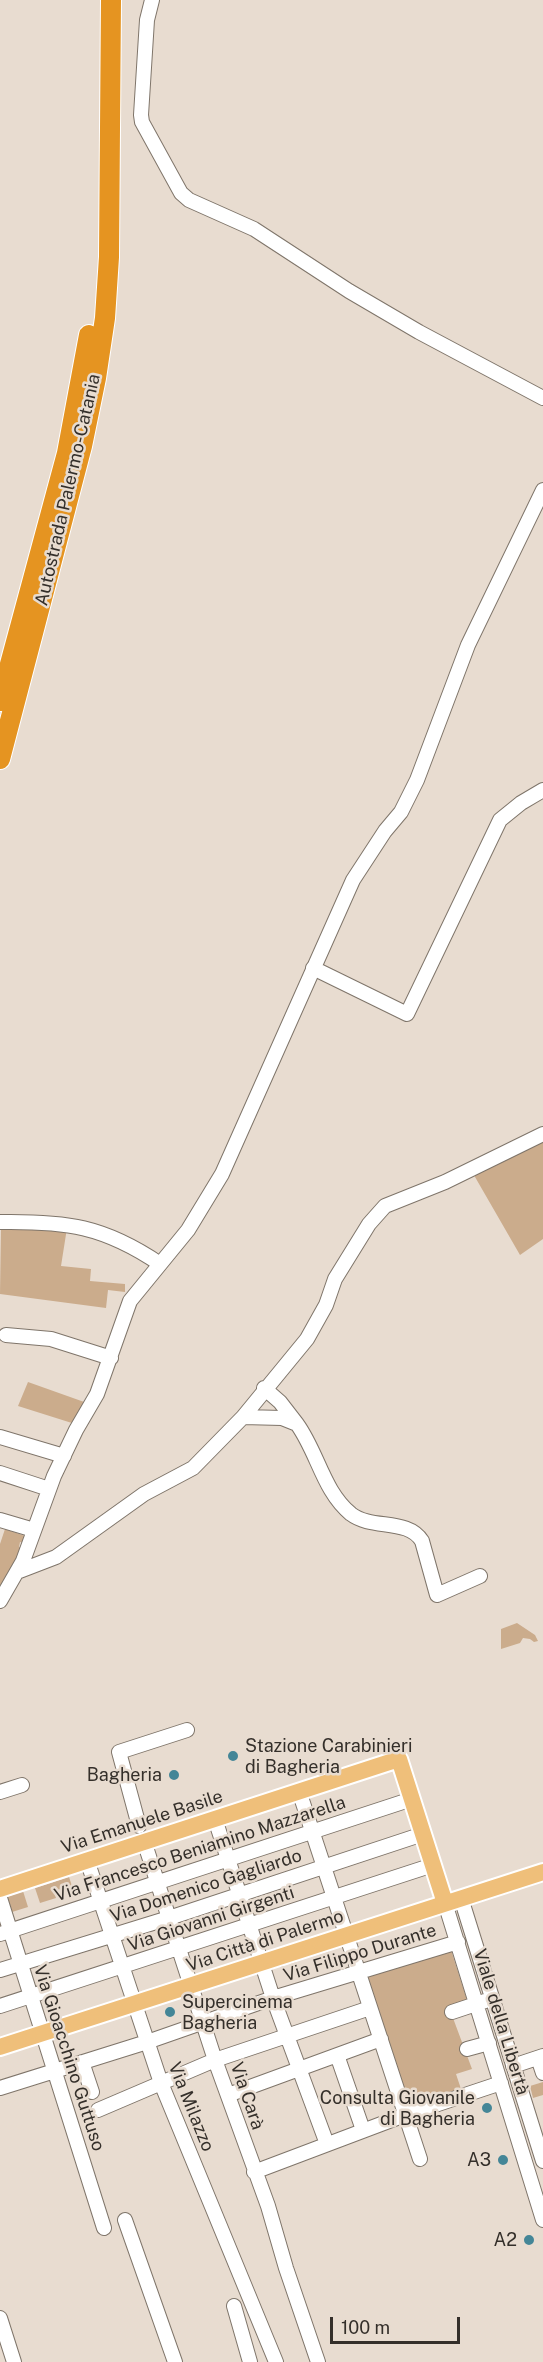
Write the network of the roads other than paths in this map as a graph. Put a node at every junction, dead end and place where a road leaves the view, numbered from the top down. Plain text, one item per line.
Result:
1 (97, 0) edge
2 (111, 0) edge
3 (152, 0) edge
4 (543, 398) edge
5 (543, 490) edge
6 (0, 701) edge
7 (0, 759) edge
8 (543, 790) edge
9 (313, 968) junction
10 (543, 1134) edge
11 (0, 1222) edge
12 (160, 1263) junction
13 (6, 1335) dead end
14 (111, 1358) junction
15 (264, 1388) junction
16 (280, 1402) junction
17 (243, 1417) junction
18 (276, 1418) junction
19 (297, 1424) junction
20 (0, 1437) edge
21 (64, 1456) junction
22 (0, 1473) edge
23 (50, 1489) junction
24 (0, 1520) edge
25 (34, 1530) junction
26 (17, 1572) junction
27 (480, 1576) dead end
28 (0, 1601) edge
29 (187, 1730) dead end
30 (22, 1785) dead end
31 (299, 1791) junction
32 (0, 1792) edge
33 (412, 1799) junction
34 (214, 1819) junction
35 (312, 1832) junction
36 (142, 1834) junction
37 (423, 1834) junction
38 (228, 1859) junction
39 (87, 1860) junction
40 (434, 1865) junction
41 (323, 1867) junction
42 (543, 1872) edge
43 (158, 1882) junction
44 (0, 1889) edge
45 (241, 1895) junction
46 (0, 1898) edge
47 (333, 1898) junction
48 (453, 1900) junction
49 (100, 1901) junction
50 (169, 1918) junction
51 (251, 1925) junction
52 (5, 1932) edge
53 (112, 1935) junction
54 (347, 1935) junction
55 (458, 1942) junction
56 (179, 1948) junction
57 (262, 1962) junction
58 (21, 1964) junction
59 (122, 1967) junction
60 (0, 1970) edge
61 (358, 1972) junction
62 (192, 1985) junction
63 (31, 1996) junction
64 (273, 1998) junction
65 (493, 1998) junction
66 (134, 2004) junction
67 (477, 2004) junction
68 (0, 2006) edge
69 (370, 2008) junction
70 (452, 2012) dead end
71 (203, 2023) junction
72 (43, 2033) junction
73 (288, 2037) junction
74 (381, 2039) junction
75 (147, 2043) junction
76 (489, 2043) junction
77 (0, 2047) edge
78 (467, 2049) dead end
79 (338, 2055) junction
80 (541, 2057) edge
81 (215, 2060) junction
82 (82, 2062) junction
83 (513, 2066) junction
84 (299, 2069) junction
85 (54, 2071) junction
86 (543, 2073) edge
87 (161, 2083) junction
88 (501, 2083) junction
89 (0, 2088) edge
90 (92, 2092) dead end
91 (228, 2095) junction
92 (526, 2105) junction
93 (98, 2110) dead end
94 (510, 2111) junction
95 (405, 2115) junction
96 (363, 2130) junction
97 (327, 2144) junction
98 (420, 2159) dead end
99 (543, 2161) edge
100 (254, 2172) junction
101 (125, 2220) dead end
102 (543, 2220) edge
103 (104, 2228) dead end
104 (234, 2307) dead end
105 (0, 2318) edge
106 (14, 2362) edge
107 (175, 2362) edge
108 (250, 2362) edge
109 (276, 2362) edge
110 (318, 2362) edge

1 - 6 highway, Autostrada Palermo-Catania
2 - 7 highway, Autostrada Palermo-Catania
3 - 4 street
5 - 9 street
8 - 9 street
9 - 12 street
10 - 15 street
11 - 12 street
12 - 14 street
13 - 14 street
14 - 21 street
15 - 16 street
15 - 17 street
16 - 18 street
16 - 19 street
17 - 18 street
17 - 26 street
18 - 19 street
19 - 27 street
20 - 21 street
21 - 23 street
22 - 23 street
23 - 25 street
24 - 25 street
25 - 26 street
26 - 28 street
29 - 36 street, Via Carà
30 - 32 street
31 - 33 main road, Via Emanuele Basile
31 - 34 main road, Via Emanuele Basile
31 - 35 street
33 - 35 street, Via Francesco Beniamino Mazzarella
33 - 37 main road
34 - 36 main road, Via Emanuele Basile
34 - 38 street
35 - 38 street, Via Francesco Beniamino Mazzarella
35 - 41 street
36 - 39 main road, Via Emanuele Basile
36 - 43 street, Via Carà
37 - 40 main road
37 - 41 street, Via Domenico Gagliardo
38 - 43 street, Via Francesco Beniamino Mazzarella
38 - 45 street
39 - 44 main road, Via Emanuele Basile
39 - 49 street, Via Milazzo
40 - 47 street, Via Giovanni Girgenti
40 - 48 main road
41 - 45 street, Via Domenico Gagliardo
41 - 47 street
42 - 48 main road, Via Città di Palermo
43 - 49 street, Via Francesco Beniamino Mazzarella
43 - 50 street, Via Carà
45 - 50 street, Via Domenico Gagliardo
45 - 51 street
46 - 52 street, Via Gioacchino Guttuso
47 - 51 street, Via Giovanni Girgenti
47 - 54 street
48 - 54 main road, Via Città di Palermo
48 - 55 street, Viale della Libertà
48 - 65 street, Viale della Libertà
49 - 52 street, Via Francesco Beniamino Mazzarella
49 - 53 street, Via Milazzo
50 - 53 street, Via Domenico Gagliardo
50 - 56 street, Via Carà
51 - 56 street, Via Giovanni Girgenti
51 - 57 street
52 - 58 street, Via Gioacchino Guttuso
53 - 58 street, Via Domenico Gagliardo
53 - 59 street, Via Milazzo
54 - 57 main road, Via Città di Palermo
54 - 61 street
55 - 61 street, Via Filippo Durante
55 - 67 street, Viale della Libertà
56 - 59 street, Via Giovanni Girgenti
56 - 62 street, Via Carà
57 - 62 main road, Via Città di Palermo
57 - 64 street
58 - 60 street, Via Domenico Gagliardo
58 - 63 street, Via Gioacchino Guttuso
59 - 63 street, Via Giovanni Girgenti
59 - 66 street, Via Milazzo
61 - 64 street, Via Filippo Durante
61 - 69 street
62 - 66 main road, Via Città di Palermo
62 - 71 street, Via Carà
63 - 68 street, Via Giovanni Girgenti
63 - 72 street, Via Gioacchino Guttuso
64 - 71 street, Via Filippo Durante
64 - 73 street
65 - 67 street
65 - 83 street, Viale della Libertà
66 - 72 main road, Via Città di Palermo
66 - 75 street, Via Milazzo
67 - 70 street
67 - 76 street, Viale della Libertà
69 - 73 street
69 - 74 street
71 - 75 street, Via Filippo Durante
71 - 81 street, Via Carà
72 - 77 main road, Via Città di Palermo
72 - 85 street, Via Gioacchino Guttuso
73 - 81 street
73 - 84 street
74 - 79 street
74 - 95 street
75 - 82 street, Via Filippo Durante
75 - 87 street, Via Milazzo
76 - 78 street
76 - 88 street, Viale della Libertà
79 - 84 street
79 - 96 street
80 - 83 street
80 - 86 street
81 - 87 street
81 - 91 street, Via Carà
82 - 85 street, Via Filippo Durante
82 - 90 street
83 - 92 street, Viale della Libertà
84 - 91 street
84 - 97 street
85 - 89 street, Via Filippo Durante
85 - 103 street, Via Gioacchino Guttuso
87 - 93 street
87 - 109 street, Via Milazzo
88 - 94 street, Viale della Libertà
88 - 95 street
91 - 100 street, Via Carà
92 - 94 street
92 - 99 street, Viale della Libertà
94 - 102 street, Viale della Libertà
95 - 96 street
95 - 98 street
96 - 97 street
97 - 100 street
100 - 110 street, Via Carà
101 - 107 street
104 - 108 street
105 - 106 street

